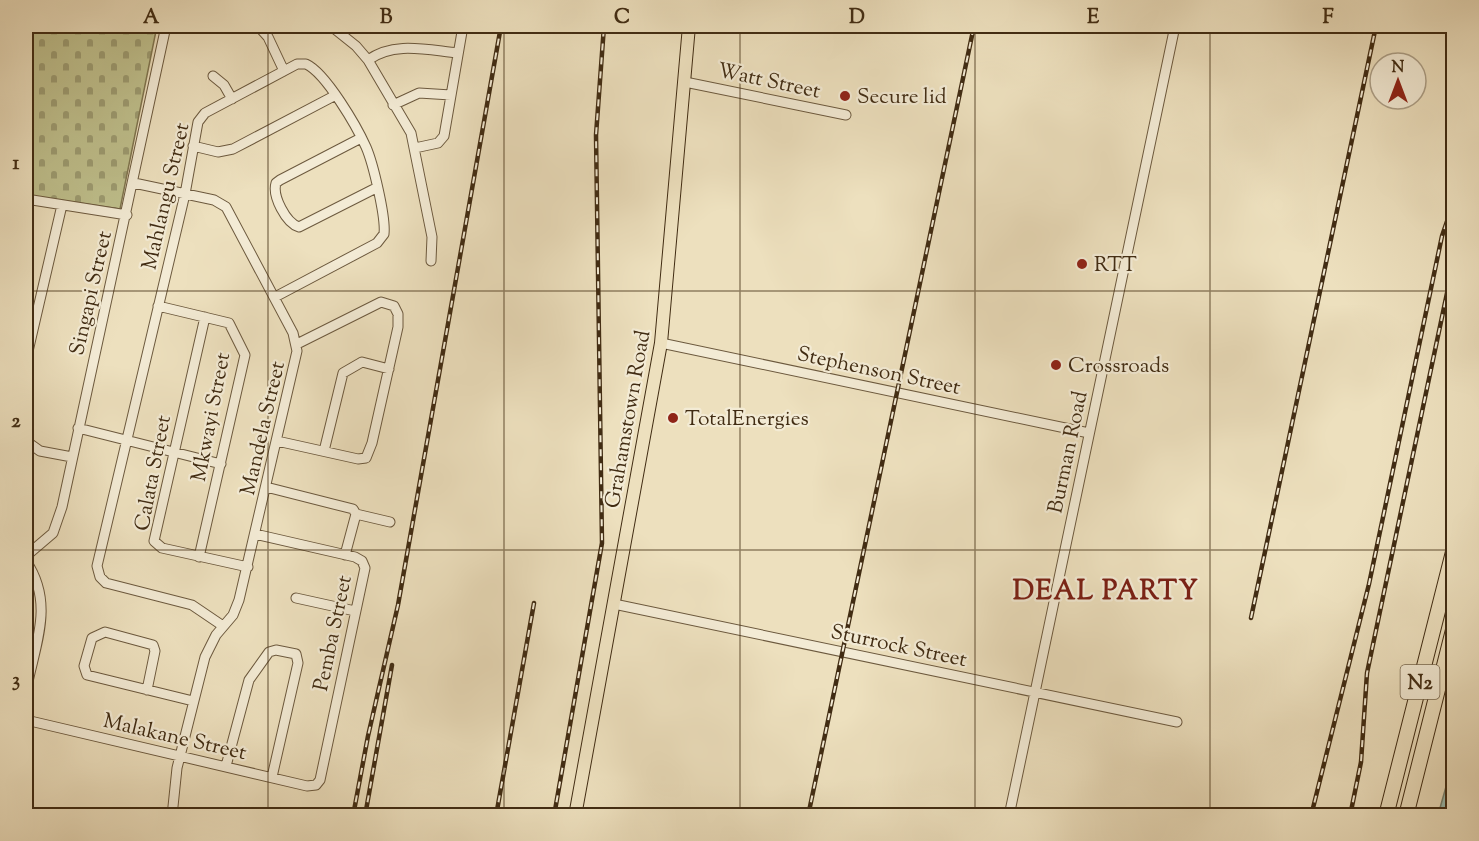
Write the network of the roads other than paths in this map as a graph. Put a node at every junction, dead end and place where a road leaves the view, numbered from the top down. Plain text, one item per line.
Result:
1 (166, 26) edge
2 (258, 26) edge
3 (334, 26) edge
4 (463, 26) edge
5 (689, 26) edge
6 (1175, 26) edge
7 (458, 53) junction
8 (368, 60) junction
9 (284, 71) junction
10 (213, 76) dead end
11 (685, 82) junction
12 (451, 95) junction
13 (334, 96) junction
14 (232, 99) junction
15 (393, 105) junction
16 (846, 115) dead end
17 (361, 138) junction
18 (193, 146) junction
19 (415, 148) junction
20 (134, 183) junction
21 (376, 188) junction
22 (185, 194) junction
23 (26, 199) edge
24 (62, 205) junction
25 (127, 215) junction
26 (431, 261) dead end
27 (275, 297) junction
28 (158, 306) junction
29 (205, 317) junction
30 (661, 343) junction
31 (297, 344) junction
32 (26, 360) edge
33 (389, 369) junction
34 (78, 428) junction
35 (1089, 433) junction
36 (127, 440) junction
37 (26, 441) edge
38 (278, 441) junction
39 (173, 451) junction
40 (324, 451) junction
41 (72, 458) junction
42 (220, 464) junction
43 (266, 487) junction
44 (356, 514) junction
45 (390, 522) dead end
46 (255, 534) junction
47 (1454, 548) edge
48 (345, 555) junction
49 (199, 557) junction
50 (26, 558) edge
51 (248, 567) junction
52 (296, 598) dead end
53 (614, 604) junction
54 (355, 611) junction
55 (223, 626) junction
56 (1454, 626) edge
57 (30, 645) edge
58 (147, 690) junction
59 (26, 691) edge
60 (1035, 692) junction
61 (193, 700) junction
62 (26, 720) edge
63 (1178, 722) dead end
64 (180, 756) junction
65 (226, 766) junction
66 (272, 777) junction
67 (316, 785) joint
68 (172, 816) edge
69 (575, 816) edge
70 (1009, 816) edge
71 (1386, 816) edge
72 (1406, 816) edge

1 - 20 street, Singapi Street
2 - 9 street
3 - 8 street
4 - 7 street
5 - 11 main road, Grahamstown Road
6 - 35 street, Burman Road
7 - 8 street
7 - 12 street
8 - 15 street
9 - 13 street, Mahlangu Street
9 - 14 street, Mahlangu Street
10 - 14 street
11 - 16 street, Watt Street
11 - 30 main road, Grahamstown Road
12 - 15 street
12 - 19 street
13 - 17 street, Mahlangu Street
13 - 18 street
14 - 18 street, Mahlangu Street
15 - 19 street
17 - 21 street, Mahlangu Street
17 - 21 street
18 - 22 street, Mahlangu Street
19 - 26 street
20 - 22 street, Mandela Street
20 - 25 street, Singapi Street
21 - 27 street, Mahlangu Street
22 - 27 street, Mandela Street
22 - 28 street, Mahlangu Street
23 - 24 street
24 - 25 street
24 - 32 street
25 - 34 street, Singapi Street
27 - 31 street, Mandela Street
28 - 29 street, Mkwayi Street
28 - 36 street, Mahlangu Street
29 - 39 street, Calata Street
29 - 42 street, Mkwayi Street
30 - 35 street, Stephenson Street
30 - 53 main road, Grahamstown Road
31 - 33 street
31 - 38 street, Mandela Street
33 - 40 street
33 - 40 street
34 - 36 street
34 - 41 street, Singapi Street
35 - 60 street, Burman Road
36 - 39 street
36 - 55 street, Mahlangu Street
37 - 41 street
38 - 40 street
38 - 43 street, Mandela Street
39 - 42 street
39 - 49 street, Calata Street
41 - 50 street, Singapi Street
42 - 49 street, Mkwayi Street
43 - 44 street
43 - 46 street, Mandela Street
44 - 45 street
44 - 48 street
46 - 48 street, Pemba Street
46 - 51 street, Mandela Street
47 - 71 highway, N2
48 - 54 street, Pemba Street
49 - 51 street, Calata Street
50 - 57 street, Singapi Street
51 - 55 street, Mandela Street
52 - 54 street
53 - 60 street, Sturrock Street
53 - 69 main road, Grahamstown Road
54 - 67 street, Pemba Street
55 - 61 street, Mandela Street
56 - 72 highway, N2
57 - 59 street, Singapi Street
58 - 58 street
58 - 61 street
60 - 63 street, Sturrock Street
60 - 70 street, Burman Road
61 - 64 street, Mandela Street
62 - 64 street, Malakane Street
64 - 65 street, Malakane Street
64 - 68 street, Mandela Street
65 - 66 street, Malakane Street
65 - 66 street
66 - 67 street, Malakane Street

